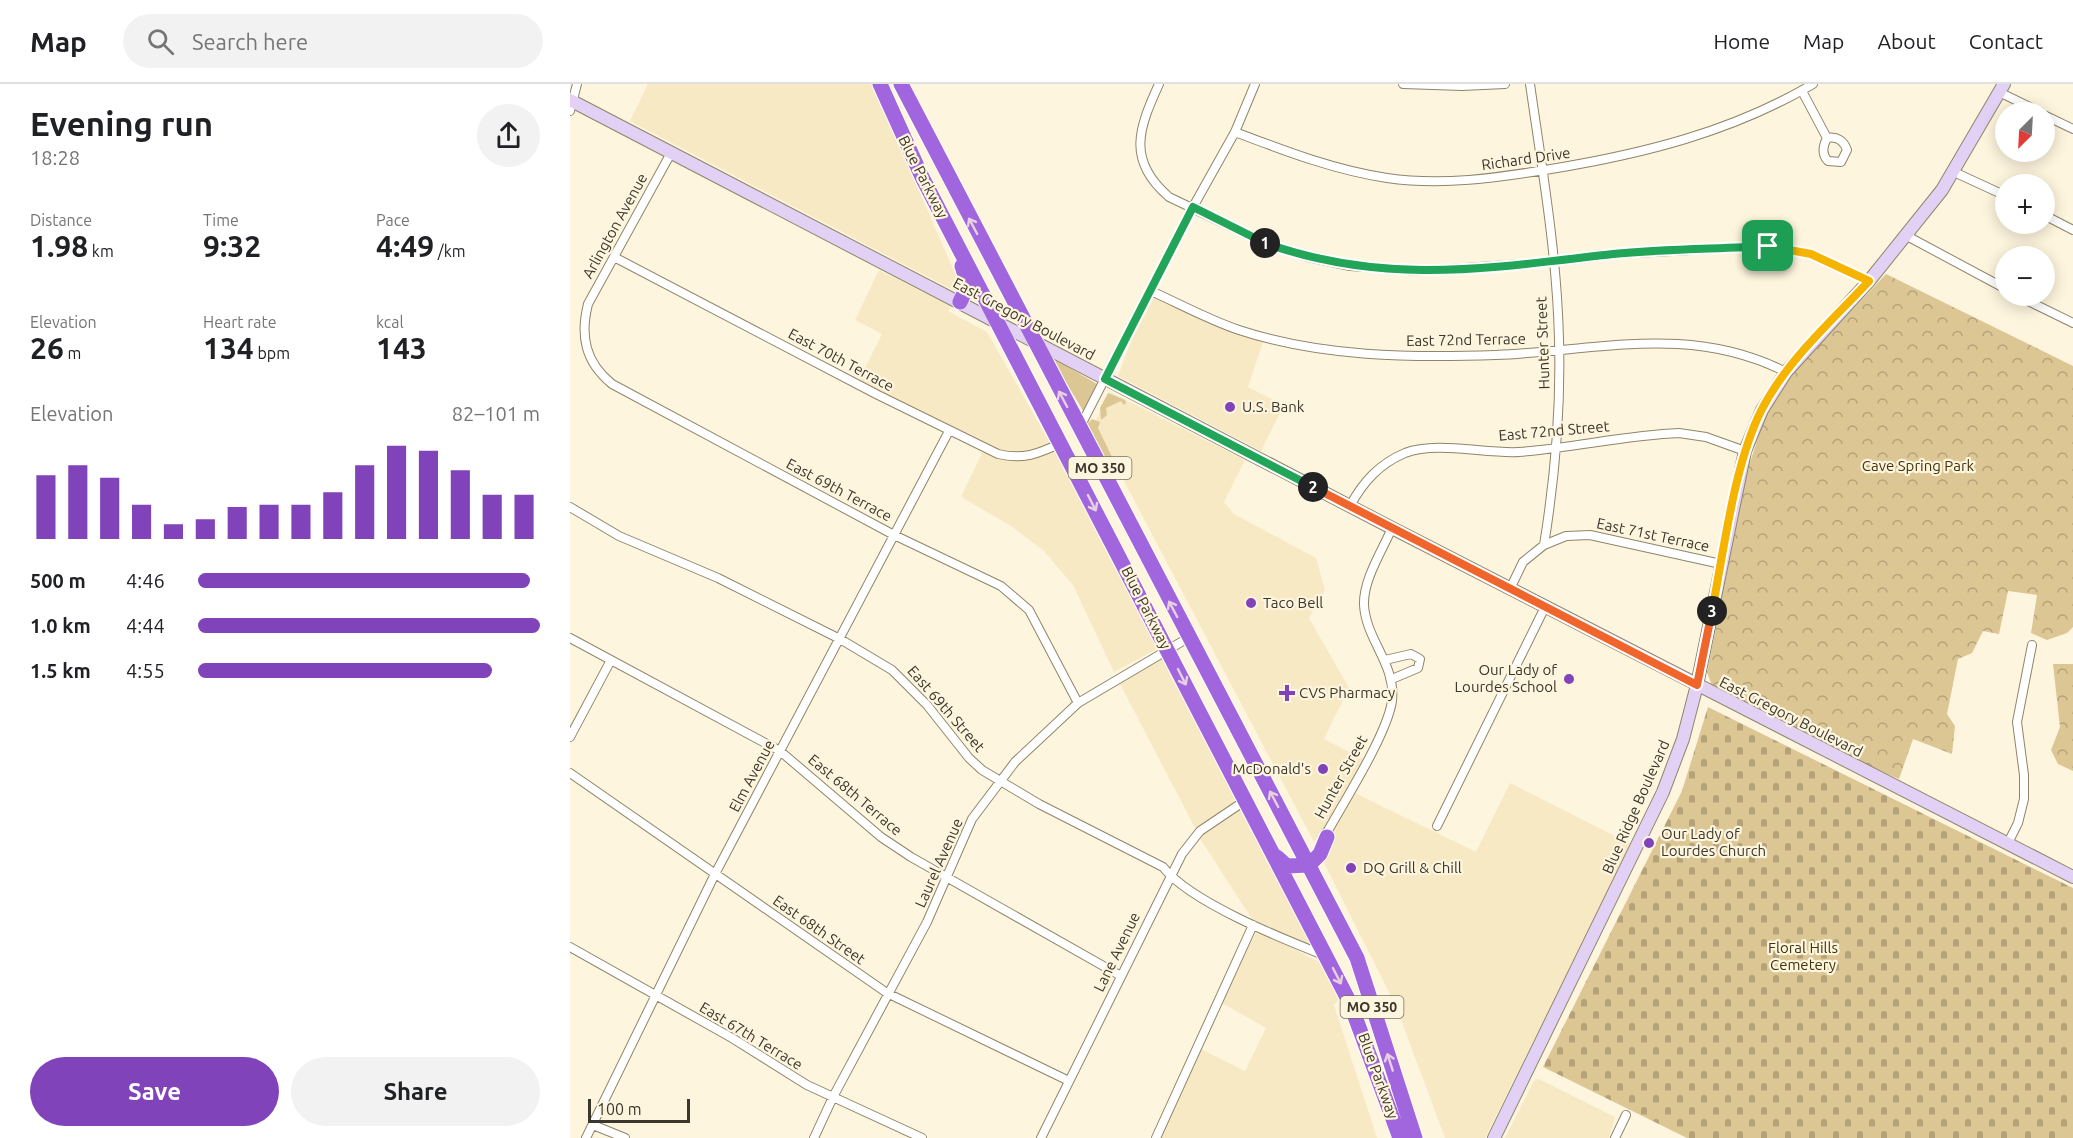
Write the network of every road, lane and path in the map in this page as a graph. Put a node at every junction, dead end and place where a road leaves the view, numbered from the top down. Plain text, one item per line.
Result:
1 (577, 84) edge
2 (880, 84) edge
3 (901, 84) edge
4 (1159, 84) edge
5 (1255, 84) edge
6 (1403, 84) edge
7 (1505, 84) edge
8 (1530, 84) edge
9 (1813, 84) edge
10 (2002, 88) edge
11 (1802, 91) junction
12 (2024, 102) edge
13 (571, 104) edge
14 (2055, 120) edge
15 (2073, 129) edge
16 (1235, 132) junction
17 (1827, 138) dead end
18 (671, 153) junction
19 (1543, 171) junction
20 (1954, 172) junction
21 (1995, 191) edge
22 (1193, 207) junction
23 (2055, 221) edge
24 (946, 222) junction
25 (2073, 230) edge
26 (1907, 236) junction
27 (614, 257) junction
28 (1552, 262) junction
29 (1869, 281) junction
30 (1995, 283) edge
31 (1151, 291) junction
32 (960, 302) junction
33 (2038, 306) edge
34 (586, 314) joint
35 (997, 321) junction
36 (2073, 323) edge
37 (1032, 338) junction
38 (1559, 351) junction
39 (1786, 372) junction
40 (1105, 379) junction
41 (1079, 429) junction
42 (949, 430) junction
43 (1061, 443) junction
44 (1556, 446) junction
45 (1745, 451) junction
46 (1350, 506) junction
47 (570, 507) edge
48 (1392, 528) junction
49 (894, 535) junction
50 (1544, 544) junction
51 (1721, 564) junction
52 (1510, 588) junction
53 (1545, 607) junction
54 (1148, 612) junction
55 (570, 638) edge
56 (840, 639) junction
57 (1188, 641) junction
58 (2031, 645) dead end
59 (1168, 650) junction
60 (611, 660) junction
61 (1385, 660) junction
62 (1392, 679) junction
63 (1697, 685) junction
64 (1078, 703) junction
65 (570, 737) edge
66 (780, 751) junction
67 (570, 773) edge
68 (1000, 781) junction
69 (1246, 800) junction
70 (1437, 826) dead end
71 (1326, 837) junction
72 (2007, 845) junction
73 (1302, 851) junction
74 (1273, 853) junction
75 (1310, 865) junction
76 (715, 874) junction
77 (1169, 875) junction
78 (946, 877) junction
79 (2073, 877) edge
80 (1317, 880) junction
81 (1291, 887) junction
82 (1253, 925) junction
83 (570, 947) edge
84 (1326, 956) junction
85 (1121, 976) junction
86 (887, 993) junction
87 (656, 996) junction
88 (1069, 1081) junction
89 (833, 1097) junction
90 (1626, 1115) dead end
91 (593, 1125) junction
92 (1398, 1136) edge
93 (586, 1138) edge
94 (625, 1138) edge
95 (814, 1138) edge
96 (922, 1138) edge
97 (1041, 1138) edge
98 (1156, 1138) edge
99 (1414, 1138) edge
100 (1494, 1138) edge
101 (1615, 1138) edge

1 - 13 street
2 - 24 highway, Blue Parkway / MO 350
37 -> 3 highway, Blue Parkway / MO 350
4 - 22 street
5 - 16 street
6 - 7 street
8 - 19 street, Hunter Street
9 - 11 street, Richard Drive
10 - 12 street
10 - 20 main road, Blue Ridge Boulevard
11 - 17 street
11 - 19 street, Richard Drive
13 - 18 main road, East Gregory Boulevard
14 - 15 street
16 - 19 street, Richard Drive
16 - 22 street
18 - 27 street, Arlington Avenue
18 - 32 main road, East Gregory Boulevard
19 - 28 street, Hunter Street
20 - 21 street
20 - 26 main road, Blue Ridge Boulevard
22 - 28 street
22 - 31 street
23 - 25 street
24 - 32 highway
24 - 35 highway, Blue Parkway / MO 350
26 - 29 main road, Blue Ridge Boulevard
26 - 30 street
27 - 34 street, Arlington Avenue
27 - 42 street, East 70th Terrace
28 - 29 street
28 - 38 street, Hunter Street
29 - 39 main road, Blue Ridge Boulevard
31 - 38 street, East 72nd Terrace
31 - 40 street
32 - 35 main road, East Gregory Boulevard
33 - 36 street
34 - 49 street, East 69th Terrace
35 - 37 main road, East Gregory Boulevard
35 - 43 highway, Blue Parkway / MO 350
37 - 40 main road, East Gregory Boulevard
41 -> 37 highway, Blue Parkway / MO 350
38 - 39 street, East 72nd Terrace
38 - 44 street, Hunter Street
39 - 45 main road, Blue Ridge Boulevard
40 - 41 street
40 - 46 main road, East Gregory Boulevard
57 -> 41 highway, Blue Parkway / MO 350
42 - 43 street, East 70th Terrace
42 - 49 street, Elm Avenue
43 -> 54 highway, Blue Parkway / MO 350
44 - 45 street, East 72nd Street
44 - 46 street, East 72nd Street
44 - 50 street, Hunter Street
45 - 51 main road, Blue Ridge Boulevard
46 - 48 main road, East Gregory Boulevard
47 - 56 street, East 69th Street
48 - 52 main road, East Gregory Boulevard
48 - 61 street, Hunter Street
49 - 56 street, Elm Avenue
49 - 64 street, East 69th Terrace
50 - 51 street, East 71st Terrace
50 - 52 street
51 - 63 main road, Blue Ridge Boulevard
52 - 53 main road, East Gregory Boulevard
53 - 63 main road, East Gregory Boulevard
53 - 70 street
54 - 57 highway
54 - 59 highway, Blue Parkway / MO 350
55 - 60 street, East 68th Terrace
56 - 66 street, Elm Avenue
56 - 68 street, East 69th Street
57 - 59 street, Laurel Avenue
73 -> 57 highway, Blue Parkway / MO 350
58 - 72 street
59 - 64 street, Laurel Avenue
59 -> 69 highway, Blue Parkway / MO 350
60 - 65 street
60 - 66 street, East 68th Terrace
61 - 62 street, Hunter Street
61 - 62 street
62 - 71 street, Hunter Street
63 - 72 main road, East Gregory Boulevard
63 - 100 main road, Blue Ridge Boulevard
64 - 68 street, Laurel Avenue
66 - 76 street, Elm Avenue
66 - 78 street, East 68th Terrace
67 - 76 street, East 68th Street
68 - 77 street, East 69th Street
68 - 78 street, Laurel Avenue
69 - 74 highway, Blue Parkway / MO 350
69 - 77 street, Lane Avenue
71 - 73 highway
71 - 75 highway
72 - 79 main road, East Gregory Boulevard
73 - 75 highway, Blue Parkway / MO 350
74 - 75 highway
74 - 81 highway, Blue Parkway / MO 350
75 - 80 highway, Blue Parkway / MO 350
76 - 86 street, East 68th Street
76 - 87 street, Elm Avenue
77 - 82 street, East 69th Street
77 - 85 street, Lane Avenue
78 - 85 street, East 68th Terrace
78 - 86 street, Laurel Avenue
80 - 81 highway
99 -> 80 highway, Blue Parkway / MO 350
81 - 84 highway, Blue Parkway / MO 350
82 - 84 street, East 69th Street
82 - 98 street
83 - 87 street, East 67th Terrace
84 -> 92 highway, Blue Parkway / MO 350
85 - 88 street, Lane Avenue
86 - 88 street, East 68th Street
86 - 89 street, Laurel Avenue
87 - 89 street, East 67th Terrace
87 - 91 street, Elm Avenue
88 - 97 street, Lane Avenue
89 - 95 street, Laurel Avenue
89 - 96 street, East 67th Terrace
90 - 101 street
91 - 93 street, Elm Avenue
91 - 94 street

